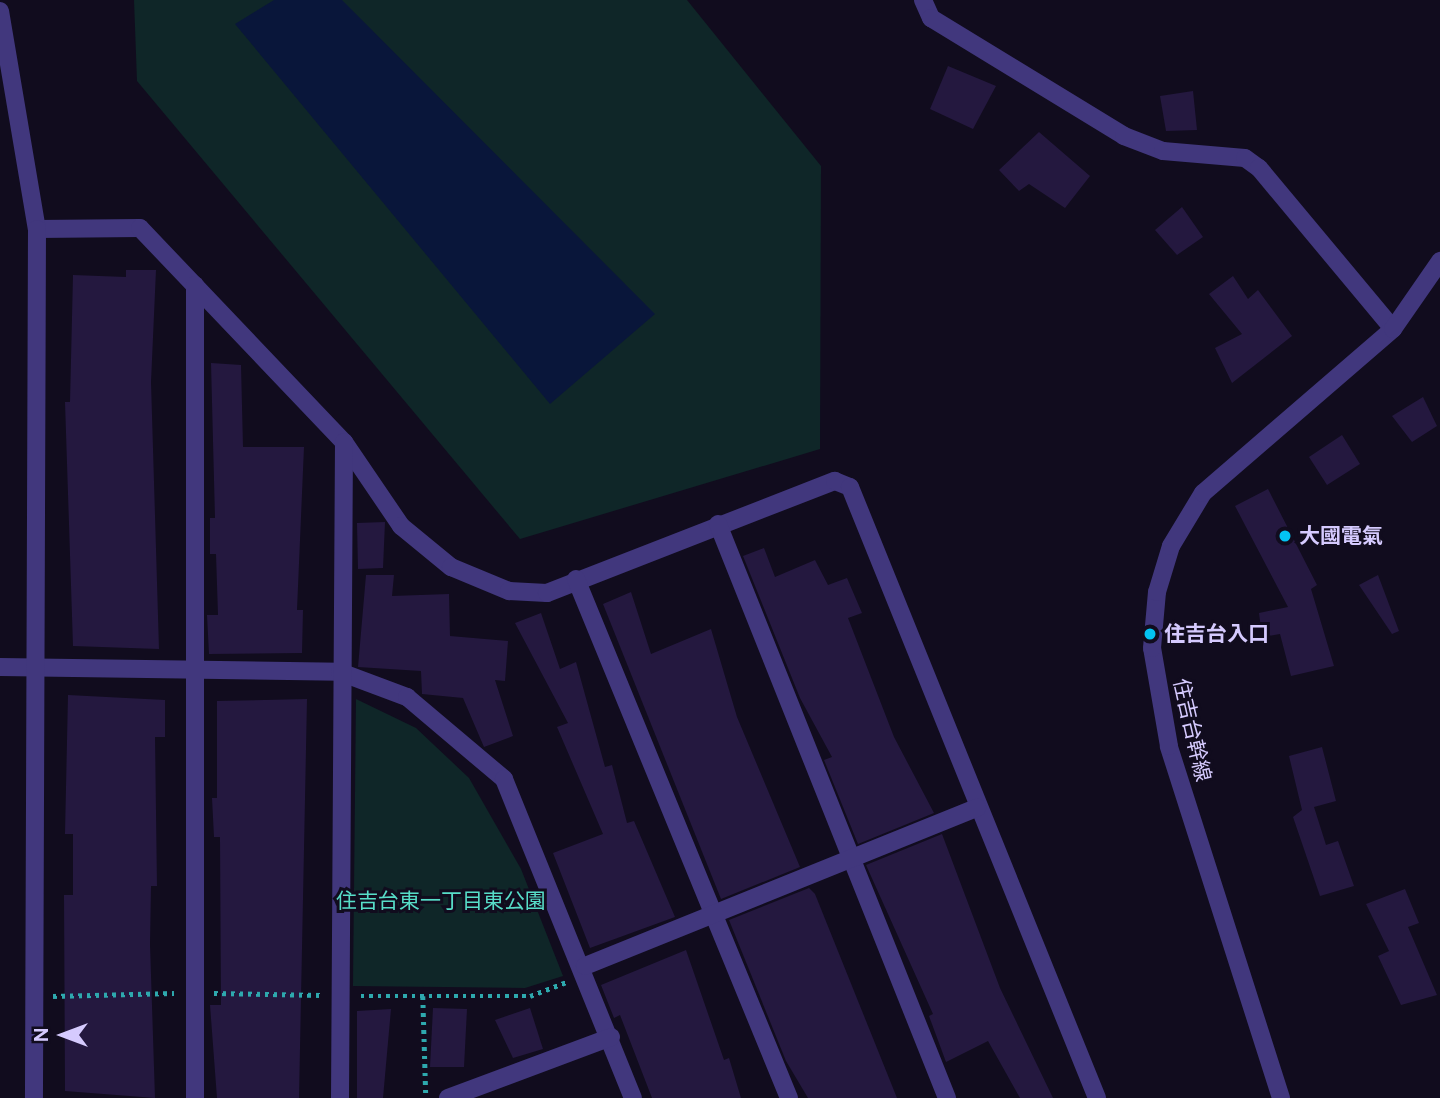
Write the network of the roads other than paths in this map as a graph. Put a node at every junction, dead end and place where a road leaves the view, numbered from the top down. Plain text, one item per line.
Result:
1 (923, 0) edge
2 (0, 11) edge
3 (37, 229) junction
4 (1440, 261) edge
5 (195, 285) junction
6 (1392, 329) junction
7 (344, 442) junction
8 (718, 524) junction
9 (576, 579) junction
10 (36, 666) junction
11 (0, 667) edge
12 (195, 669) junction
13 (340, 672) junction
14 (977, 808) junction
15 (848, 856) junction
16 (712, 912) junction
17 (586, 970) junction
18 (611, 1037) junction
19 (34, 1098) edge
20 (194, 1098) edge
21 (340, 1098) edge
22 (448, 1098) edge
23 (634, 1098) edge
24 (789, 1098) edge
25 (947, 1098) edge
26 (1097, 1098) edge
27 (1281, 1098) edge

1 - 6 street
2 - 3 street
3 - 5 street
3 - 10 street
4 - 6 street, 住吉台幹線
5 - 7 street
5 - 12 street
6 - 27 street, 住吉台幹線
7 - 9 street
7 - 13 street
8 - 9 street
8 - 14 street
8 - 15 street
9 - 16 street
10 - 11 street
10 - 12 street
10 - 19 street
12 - 13 street
12 - 20 street
13 - 17 street
13 - 21 street
14 - 15 street
14 - 26 street
15 - 16 street
15 - 25 street
16 - 17 street
16 - 24 street
17 - 18 street
18 - 22 street
18 - 23 street

